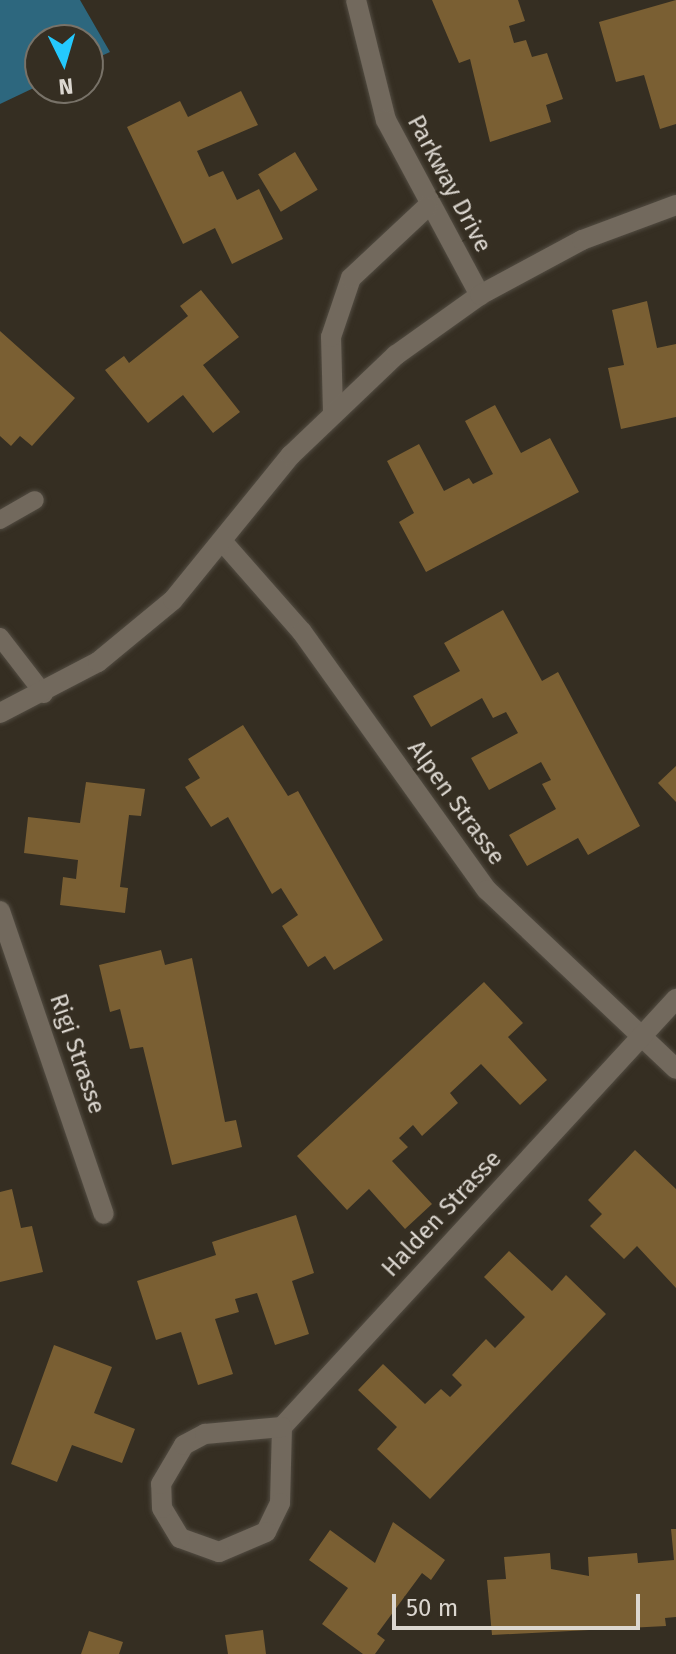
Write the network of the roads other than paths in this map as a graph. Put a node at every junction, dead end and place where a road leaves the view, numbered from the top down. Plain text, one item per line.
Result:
1 (356, 0) edge
2 (676, 205) edge
3 (427, 207) junction
4 (480, 295) junction
5 (333, 412) junction
6 (35, 500) dead end
7 (0, 520) edge
8 (222, 541) junction
9 (0, 637) edge
10 (44, 694) junction
11 (0, 713) edge
12 (0, 911) edge
13 (676, 999) edge
14 (641, 1037) junction
15 (676, 1069) edge
16 (104, 1214) dead end
17 (282, 1427) junction

1 - 3 street, Parkway Drive
2 - 4 street
3 - 4 street, Parkway Drive
3 - 5 street
4 - 5 street
5 - 8 street
6 - 7 lane
8 - 10 street
8 - 14 street, Alpen Strasse
9 - 10 lane
10 - 11 street
12 - 16 street, Rigi Strasse
13 - 14 street, Halden Strasse
14 - 15 street, Alpen Strasse
14 - 17 street, Halden Strasse
17 - 17 street

